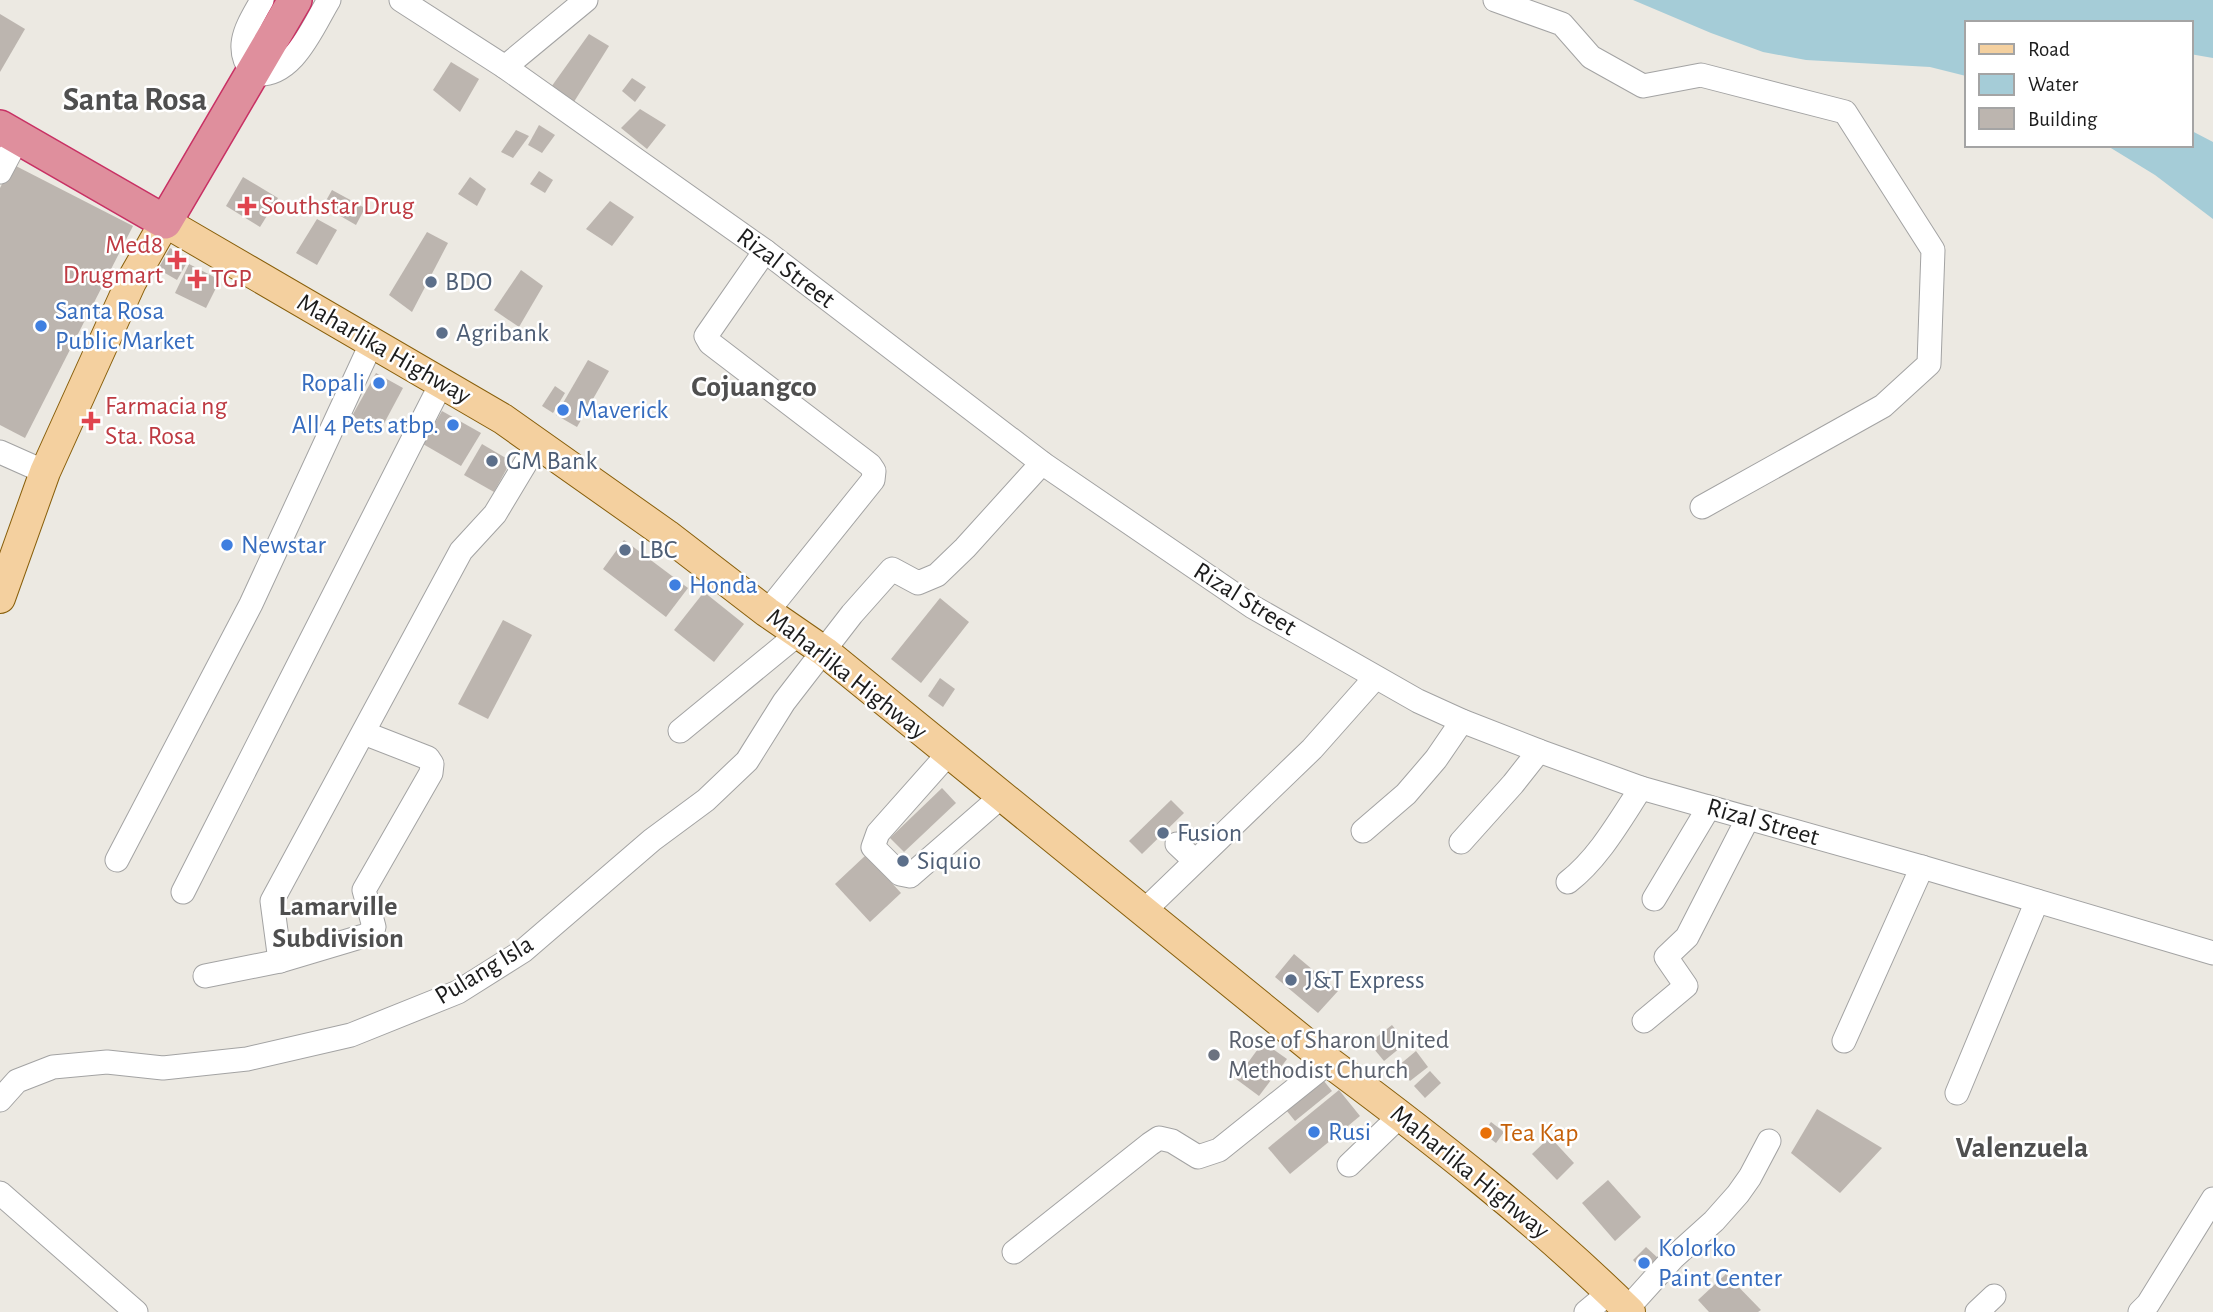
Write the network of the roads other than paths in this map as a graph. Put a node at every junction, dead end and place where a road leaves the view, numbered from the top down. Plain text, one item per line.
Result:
1 (262, 0) edge
2 (295, 0) edge
3 (329, 0) edge
4 (401, 0) edge
5 (586, 0) edge
6 (1495, 0) edge
7 (505, 67) junction
8 (253, 74) junction
9 (9, 132) edge
10 (0, 173) edge
11 (164, 222) junction
12 (765, 251) junction
13 (372, 342) junction
14 (442, 382) junction
15 (537, 444) junction
16 (0, 452) edge
17 (1042, 463) junction
18 (45, 471) junction
19 (1702, 507) dead end
20 (5, 565) edge
21 (0, 597) edge
22 (767, 612) junction
23 (798, 634) junction
24 (825, 652) junction
25 (1375, 678) junction
26 (1462, 721) junction
27 (680, 730) dead end
28 (364, 733) junction
29 (1539, 751) junction
30 (949, 753) junction
31 (1641, 788) junction
32 (1002, 796) junction
33 (1709, 807) junction
34 (1748, 818) junction
35 (1363, 831) dead end
36 (1461, 842) dead end
37 (1177, 844) dead end
38 (117, 860) dead end
39 (1195, 861) junction
40 (1922, 867) junction
41 (1568, 882) dead end
42 (183, 892) dead end
43 (1654, 899) dead end
44 (2037, 901) junction
45 (1145, 910) junction
46 (2213, 953) edge
47 (280, 961) junction
48 (205, 976) dead end
49 (1644, 1021) dead end
50 (1844, 1041) dead end
51 (1329, 1062) junction
52 (1957, 1093) dead end
53 (0, 1100) edge
54 (1401, 1115) junction
55 (1769, 1141) dead end
56 (1349, 1165) dead end
57 (0, 1193) edge
58 (2213, 1199) edge
59 (1014, 1252) dead end
60 (1994, 1296) dead end
61 (1622, 1305) edge
62 (136, 1312) edge
63 (1586, 1312) edge
64 (1977, 1312) edge
65 (2140, 1312) edge

1 - 8 street
2 - 8 highway
3 - 8 street
4 - 7 street, Rizal Street
5 - 7 street
6 - 19 street
7 - 12 street, Rizal Street
8 - 11 highway
9 - 10 street
9 - 11 highway, Maharlika Highway
11 - 13 main road, Maharlika Highway
11 - 18 main road
12 - 17 street, Rizal Street
12 - 22 street
13 - 14 main road, Maharlika Highway
13 - 38 street
14 - 15 main road, Maharlika Highway
14 - 42 street
15 - 22 main road, Maharlika Highway
15 - 28 street
16 - 18 street
17 - 24 street, Pulang Isla
17 - 25 street, Rizal Street
18 - 20 main road
20 - 21 main road
22 - 23 main road, Maharlika Highway
23 - 24 main road, Maharlika Highway
23 - 27 street
24 - 30 main road, Maharlika Highway
24 - 53 street, Pulang Isla
25 - 26 street, Rizal Street
25 - 39 street
26 - 29 street, Rizal Street
26 - 35 street
28 - 47 street
28 - 47 street
29 - 31 street, Rizal Street
29 - 36 street
30 - 32 main road, Maharlika Highway
30 - 32 street
31 - 33 street, Rizal Street
31 - 41 street
32 - 45 main road, Maharlika Highway
33 - 34 street, Rizal Street
33 - 43 street
34 - 40 street, Rizal Street
34 - 49 street
37 - 39 street
39 - 45 street
40 - 44 street, Rizal Street
40 - 50 street
44 - 46 street, Rizal Street
44 - 52 street
45 - 51 main road, Maharlika Highway
47 - 48 street
51 - 54 main road, Maharlika Highway
51 - 59 street
54 - 56 street
54 - 61 main road, Maharlika Highway
55 - 61 street
57 - 62 street
58 - 65 street
60 - 64 street
61 - 63 street

